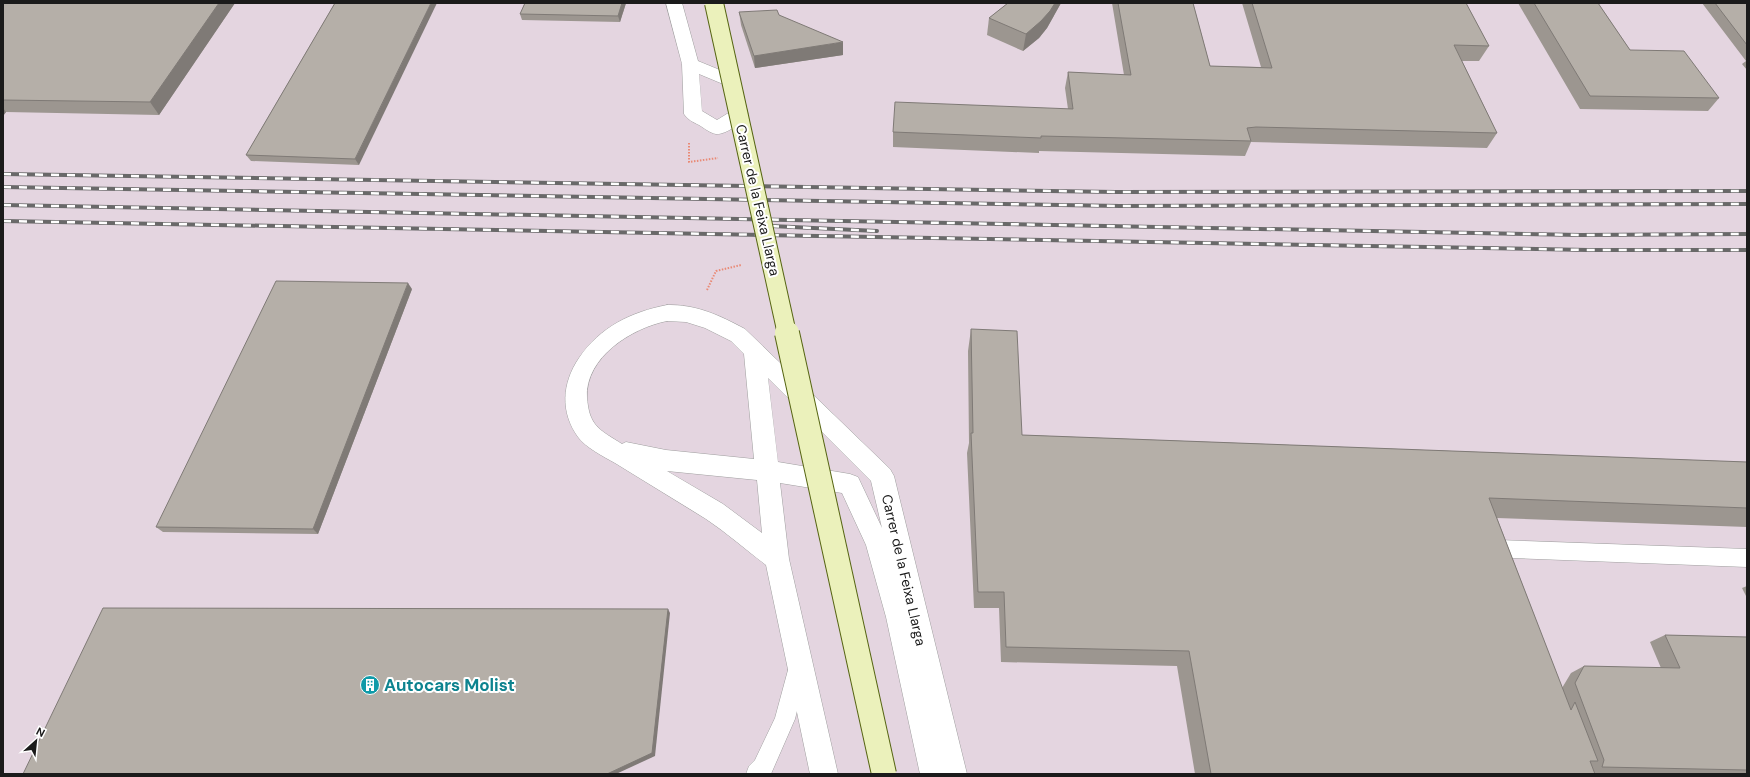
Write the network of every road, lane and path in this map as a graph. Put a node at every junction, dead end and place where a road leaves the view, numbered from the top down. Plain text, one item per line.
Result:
1 (674, 3) edge
2 (714, 3) edge
3 (690, 64) dead end
4 (719, 158) dead end
5 (689, 162) dead end
6 (744, 264) dead end
7 (716, 271) dead end
8 (754, 351) junction
9 (603, 444) junction
10 (766, 470) junction
11 (1747, 558) edge
12 (777, 559) junction
13 (1509, 579) edge
14 (800, 658) junction
15 (757, 774) edge
16 (824, 774) edge
17 (884, 774) edge
18 (934, 774) edge
19 (953, 774) edge

1 - 3 street
2 - 17 main road, Carrer de la Feixa Llarga, bridge
4 - 5 path
6 - 7 path
8 - 9 street, Carrer de la Feixa Llarga
8 - 10 street
8 - 19 street, Carrer de la Feixa Llarga
9 - 10 street, Carrer de la Feixa Llarga
9 - 12 street, Carrer de la Feixa Llarga
10 - 12 street
10 - 18 street, Carrer de la Feixa Llarga
11 - 13 lane
12 - 14 street
14 - 15 lane
14 - 16 street

